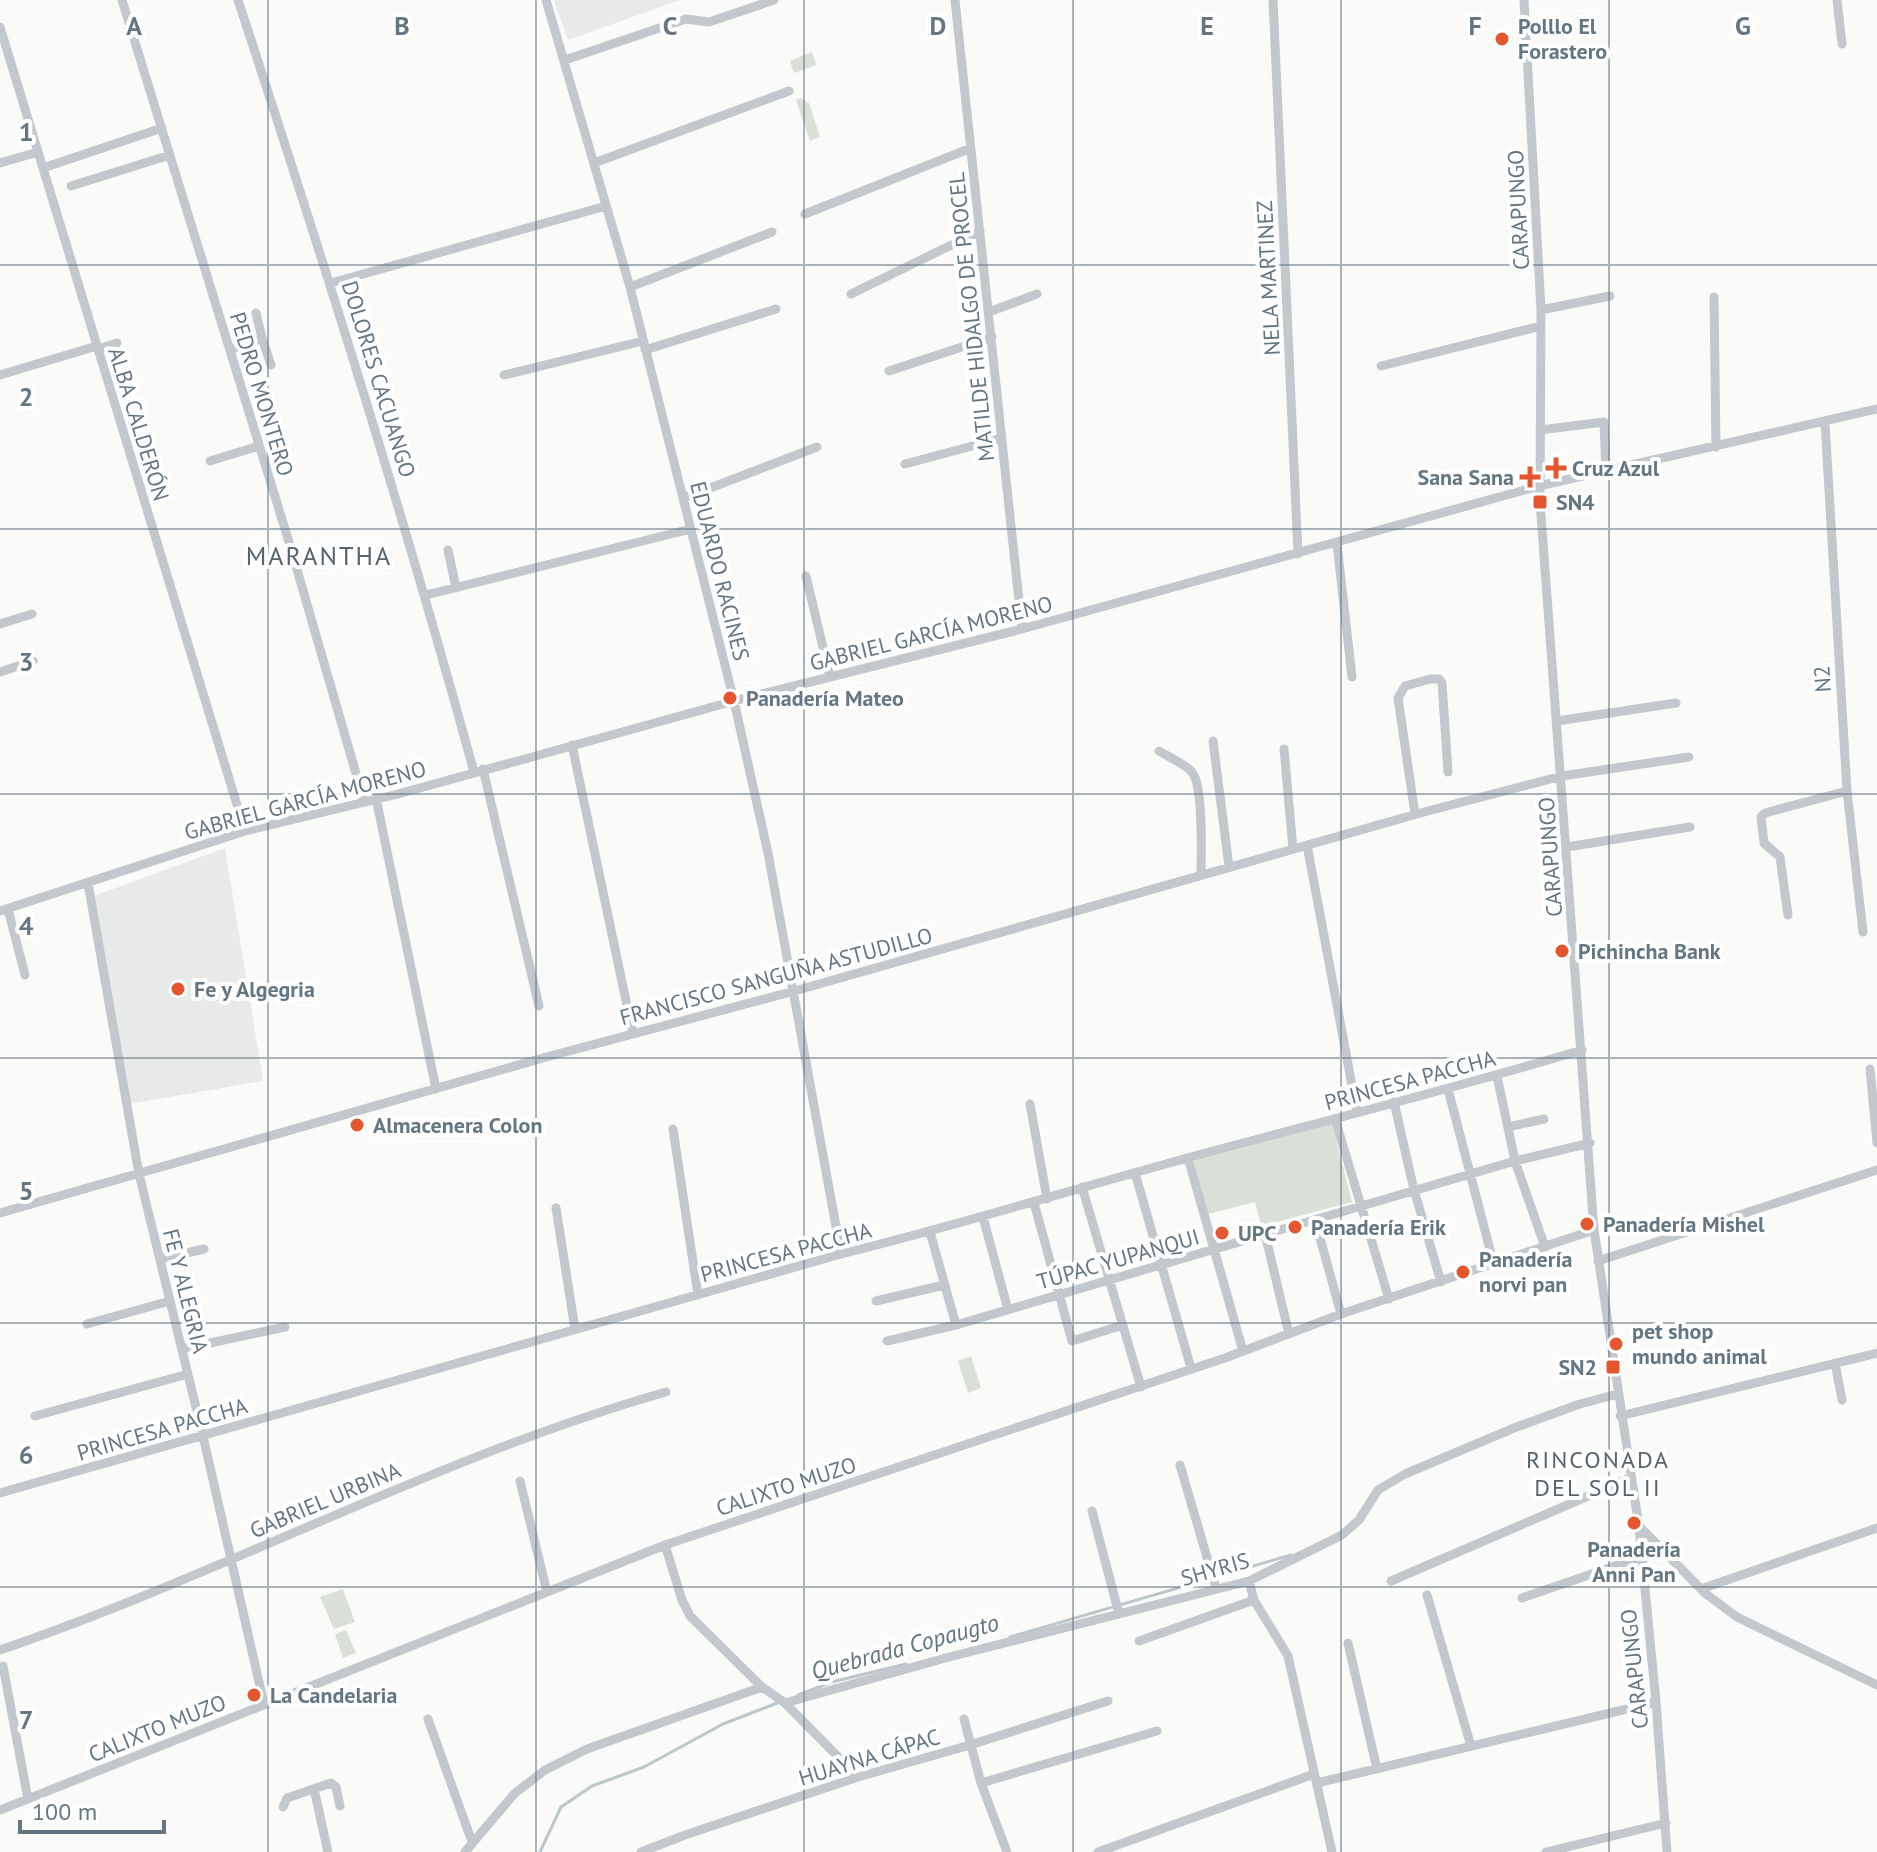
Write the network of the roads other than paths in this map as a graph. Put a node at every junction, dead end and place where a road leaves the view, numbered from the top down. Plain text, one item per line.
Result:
1 (122, 0) edge
2 (238, 0) edge
3 (546, 0) edge
4 (774, 0) edge
5 (955, 0) edge
6 (1273, 0) edge
7 (1524, 0) edge
8 (1837, 0) edge
9 (0, 27) edge
10 (1842, 44) dead end
11 (565, 60) junction
12 (789, 91) dead end
13 (162, 128) junction
14 (971, 148) junction
15 (38, 152) junction
16 (170, 155) junction
17 (0, 163) edge
18 (594, 163) junction
19 (43, 168) junction
20 (71, 186) dead end
21 (606, 206) junction
22 (805, 214) dead end
23 (980, 231) junction
24 (772, 232) dead end
25 (331, 283) junction
26 (630, 287) junction
27 (851, 294) dead end
28 (1037, 294) dead end
29 (1610, 296) dead end
30 (1714, 297) dead end
31 (776, 309) dead end
32 (1541, 310) junction
33 (989, 312) junction
34 (256, 313) dead end
35 (1541, 326) junction
36 (992, 337) junction
37 (262, 338) junction
38 (117, 343) dead end
39 (644, 346) junction
40 (98, 347) junction
41 (230, 350) junction
42 (271, 365) dead end
43 (1381, 366) dead end
44 (889, 371) dead end
45 (0, 375) edge
46 (504, 375) dead end
47 (1877, 409) edge
48 (1825, 423) junction
49 (1540, 430) junction
50 (1002, 438) junction
51 (259, 446) junction
52 (817, 447) dead end
53 (1716, 447) junction
54 (210, 461) dead end
55 (905, 464) dead end
56 (1606, 472) junction
57 (1539, 486) junction
58 (684, 498) junction
59 (691, 529) junction
60 (1337, 544) junction
61 (448, 550) dead end
62 (1298, 554) junction
63 (806, 576) dead end
64 (456, 588) junction
65 (426, 595) junction
66 (32, 614) dead end
67 (0, 624) edge
68 (1022, 629) junction
69 (33, 661) dead end
70 (0, 672) edge
71 (830, 677) junction
72 (1352, 677) dead end
73 (734, 701) junction
74 (1676, 703) dead end
75 (1557, 721) junction
76 (1213, 741) dead end
77 (572, 745) junction
78 (1284, 749) dead end
79 (1159, 751) dead end
80 (1689, 757) dead end
81 (478, 771) junction
82 (1448, 772) dead end
83 (1562, 776) junction
84 (1847, 791) junction
85 (376, 798) junction
86 (364, 801) junction
87 (1415, 814) junction
88 (1690, 827) dead end
89 (245, 831) junction
90 (1307, 845) junction
91 (1567, 847) junction
92 (1293, 849) junction
93 (1229, 867) junction
94 (1201, 875) junction
95 (88, 883) junction
96 (4, 910) edge
97 (1788, 915) dead end
98 (1863, 932) dead end
99 (25, 975) dead end
100 (791, 992) junction
101 (539, 1006) dead end
102 (633, 1034) junction
103 (1582, 1050) junction
104 (1870, 1069) dead end
105 (1497, 1076) junction
106 (436, 1089) junction
107 (1448, 1089) junction
108 (1394, 1102) junction
109 (1030, 1104) dead end
110 (1357, 1112) junction
111 (1335, 1119) junction
112 (1544, 1119) dead end
113 (1508, 1127) junction
114 (673, 1129) dead end
115 (1590, 1143) junction
116 (1877, 1143) edge
117 (1188, 1158) junction
118 (1515, 1161) junction
119 (1877, 1170) edge
120 (1135, 1173) junction
121 (139, 1174) junction
122 (1469, 1174) junction
123 (1082, 1187) junction
124 (1414, 1190) junction
125 (1047, 1199) junction
126 (1034, 1203) junction
127 (1360, 1206) junction
128 (556, 1208) dead end
129 (0, 1213) edge
130 (983, 1217) junction
131 (1315, 1220) junction
132 (1594, 1230) junction
133 (930, 1232) junction
134 (1265, 1234) junction
135 (1545, 1247) junction
136 (204, 1249) dead end
137 (1215, 1249) junction
138 (841, 1254) junction
139 (160, 1259) junction
140 (1598, 1261) junction
141 (1163, 1264) junction
142 (1494, 1265) junction
143 (1110, 1280) junction
144 (1441, 1282) junction
145 (944, 1285) junction
146 (698, 1295) junction
147 (1059, 1295) junction
148 (1389, 1299) junction
149 (170, 1301) junction
150 (876, 1301) dead end
151 (1008, 1310) junction
152 (1341, 1314) junction
153 (87, 1324) dead end
154 (956, 1325) junction
155 (1123, 1325) junction
156 (285, 1327) dead end
157 (575, 1329) junction
158 (1289, 1334) junction
159 (887, 1341) dead end
160 (182, 1349) junction
161 (1243, 1351) junction
162 (1877, 1353) edge
163 (1835, 1363) junction
164 (1191, 1368) junction
165 (188, 1374) junction
166 (1141, 1387) junction
167 (666, 1392) dead end
168 (1617, 1394) junction
169 (1842, 1400) dead end
170 (35, 1416) dead end
171 (1620, 1416) junction
172 (203, 1436) junction
173 (1180, 1465) dead end
174 (1630, 1478) junction
175 (520, 1481) dead end
176 (0, 1493) edge
177 (1092, 1511) dead end
178 (1639, 1527) junction
179 (1877, 1528) edge
180 (665, 1545) junction
181 (1641, 1557) junction
182 (229, 1560) junction
183 (1249, 1581) junction
184 (1391, 1581) dead end
185 (1216, 1588) junction
186 (1701, 1589) junction
187 (547, 1592) junction
188 (1427, 1595) dead end
189 (1522, 1598) dead end
190 (1254, 1600) junction
191 (1119, 1614) junction
192 (1139, 1641) dead end
193 (1348, 1643) dead end
194 (0, 1650) edge
195 (3, 1666) dead end
196 (1877, 1685) edge
197 (762, 1687) junction
198 (1108, 1701) dead end
199 (1656, 1702) junction
200 (785, 1703) junction
201 (264, 1704) junction
202 (428, 1719) dead end
203 (964, 1719) dead end
204 (1157, 1731) dead end
205 (970, 1745) junction
206 (1471, 1746) junction
207 (1377, 1769) junction
208 (858, 1777) junction
209 (1316, 1778) junction
210 (981, 1783) junction
211 (314, 1789) junction
212 (28, 1799) junction
213 (340, 1806) dead end
214 (283, 1807) dead end
215 (0, 1810) edge
216 (1666, 1823) junction
217 (472, 1842) junction
218 (328, 1852) edge
219 (465, 1852) edge
220 (641, 1852) edge
221 (1007, 1852) edge
222 (1098, 1852) edge
223 (1332, 1852) edge
224 (1546, 1852) edge
225 (1667, 1852) edge

1 - 13 street, PEDRO MONTERO
2 - 25 street, DOLORES CACUANGO
3 - 11 street, EDUARDO RACINES
4 - 11 street
5 - 14 street, MATILDE HIDALGO DE PROCEL
6 - 62 street, NELA MARTINEZ
7 - 32 street, CARAPUNGO
8 - 10 street
9 - 15 street, ALBA CALDERÓN
11 - 18 street, EDUARDO RACINES
12 - 18 street
13 - 16 street, PEDRO MONTERO
13 - 19 street
14 - 22 street
14 - 23 street, MATILDE HIDALGO DE PROCEL
15 - 17 street
15 - 19 street, ALBA CALDERÓN
16 - 20 street
16 - 41 street, PEDRO MONTERO
18 - 21 street, EDUARDO RACINES
19 - 40 street, ALBA CALDERÓN
21 - 25 street
21 - 26 street, EDUARDO RACINES
23 - 27 street
23 - 33 street, MATILDE HIDALGO DE PROCEL
24 - 26 street
25 - 65 street, DOLORES CACUANGO
26 - 39 street, EDUARDO RACINES
28 - 33 street
29 - 32 street
30 - 53 street
31 - 39 street
32 - 35 street, CARAPUNGO
33 - 36 street, MATILDE HIDALGO DE PROCEL
34 - 37 street
35 - 43 street
35 - 49 street, CARAPUNGO
36 - 44 street
36 - 50 street, MATILDE HIDALGO DE PROCEL
37 - 41 street
37 - 42 street
38 - 40 street
39 - 46 street
39 - 58 street, EDUARDO RACINES
40 - 45 street
40 - 89 street, ALBA CALDERÓN
41 - 51 street, PEDRO MONTERO
47 - 48 street, GABRIEL GARCÍA MORENO
48 - 53 street, GABRIEL GARCÍA MORENO
48 - 84 street, N2
49 - 56 street
49 - 57 street, CARAPUNGO
50 - 55 street
50 - 68 street, MATILDE HIDALGO DE PROCEL
51 - 54 street
51 - 86 street, PEDRO MONTERO
52 - 58 street
53 - 56 street, GABRIEL GARCÍA MORENO
56 - 57 street, GABRIEL GARCÍA MORENO
57 - 60 street, GABRIEL GARCÍA MORENO
57 - 75 street, CARAPUNGO
58 - 59 street, EDUARDO RACINES
59 - 64 street
59 - 73 street, EDUARDO RACINES
60 - 62 street, GABRIEL GARCÍA MORENO
60 - 72 street
61 - 64 street
62 - 68 street, GABRIEL GARCÍA MORENO
63 - 71 street
64 - 65 street
65 - 81 street, DOLORES CACUANGO
66 - 67 street
68 - 71 street, GABRIEL GARCÍA MORENO
69 - 70 street
71 - 73 street, GABRIEL GARCÍA MORENO
73 - 77 street, GABRIEL GARCÍA MORENO
73 - 100 street, EDUARDO RACINES
74 - 75 street
75 - 83 street, CARAPUNGO
76 - 93 street
77 - 81 street, GABRIEL GARCÍA MORENO
77 - 102 street
78 - 92 street
79 - 94 street
80 - 83 street, FRANCISCO SANGUÑA ASTUDILLO
81 - 85 street, GABRIEL GARCÍA MORENO
81 - 101 street, DOLORES CACUANGO
82 - 87 street
83 - 87 street, FRANCISCO SANGUÑA ASTUDILLO
83 - 91 street, CARAPUNGO
84 - 97 street
84 - 98 street, N2
85 - 86 street, GABRIEL GARCÍA MORENO
85 - 106 street
86 - 89 street, GABRIEL GARCÍA MORENO
87 - 90 street, FRANCISCO SANGUÑA ASTUDILLO
88 - 91 street
89 - 95 street, GABRIEL GARCÍA MORENO
90 - 92 street, FRANCISCO SANGUÑA ASTUDILLO
90 - 110 street
91 - 103 street, CARAPUNGO
92 - 93 street, FRANCISCO SANGUÑA ASTUDILLO
93 - 94 street, FRANCISCO SANGUÑA ASTUDILLO
94 - 100 street, FRANCISCO SANGUÑA ASTUDILLO
95 - 96 street, GABRIEL GARCÍA MORENO
95 - 121 street, FE Y ALEGRIA
96 - 99 street
100 - 102 street, FRANCISCO SANGUÑA ASTUDILLO
100 - 138 street, EDUARDO RACINES
102 - 106 street, FRANCISCO SANGUÑA ASTUDILLO
103 - 105 street, PRINCESA PACCHA
103 - 115 street, CARAPUNGO
104 - 116 street
105 - 107 street, PRINCESA PACCHA
105 - 113 street
106 - 121 street, FRANCISCO SANGUÑA ASTUDILLO
107 - 108 street, PRINCESA PACCHA
107 - 122 street
108 - 110 street, PRINCESA PACCHA
108 - 124 street
109 - 125 street
110 - 111 street, PRINCESA PACCHA
111 - 117 street, PRINCESA PACCHA
111 - 127 street
112 - 113 street
113 - 118 street
114 - 146 street
115 - 118 street, TÚPAC YUPANQUI
115 - 132 street, CARAPUNGO
117 - 120 street, PRINCESA PACCHA
117 - 137 street
118 - 122 street, TÚPAC YUPANQUI
118 - 135 street
119 - 140 street
120 - 123 street, PRINCESA PACCHA
120 - 141 street
121 - 129 street, FRANCISCO SANGUÑA ASTUDILLO
121 - 139 street, FE Y ALEGRIA
122 - 124 street, TÚPAC YUPANQUI
122 - 142 street
123 - 125 street, PRINCESA PACCHA
123 - 143 street
124 - 127 street, TÚPAC YUPANQUI
124 - 144 street
125 - 126 street, PRINCESA PACCHA
126 - 130 street, PRINCESA PACCHA
126 - 147 street
127 - 131 street, TÚPAC YUPANQUI
127 - 148 street
128 - 157 street
130 - 133 street, PRINCESA PACCHA
130 - 151 street
131 - 134 street, TÚPAC YUPANQUI
131 - 152 street
132 - 135 street, CALIXTO MUZO
132 - 140 street, CARAPUNGO
133 - 138 street, PRINCESA PACCHA
133 - 145 street
134 - 137 street, TÚPAC YUPANQUI
134 - 158 street
135 - 142 street, CALIXTO MUZO
136 - 139 street
137 - 141 street, TÚPAC YUPANQUI
137 - 161 street
138 - 146 street, PRINCESA PACCHA
139 - 149 street, FE Y ALEGRIA
140 - 168 street, CARAPUNGO
141 - 143 street, TÚPAC YUPANQUI
141 - 164 street
142 - 144 street, CALIXTO MUZO
143 - 147 street, TÚPAC YUPANQUI
143 - 155 street
144 - 148 street, CALIXTO MUZO
145 - 150 street
145 - 154 street
146 - 157 street, PRINCESA PACCHA
147 - 151 street, TÚPAC YUPANQUI
147 - 155 street
148 - 152 street, CALIXTO MUZO
149 - 153 street
149 - 160 street, FE Y ALEGRIA
151 - 154 street, TÚPAC YUPANQUI
152 - 158 street, CALIXTO MUZO
154 - 159 street, TÚPAC YUPANQUI
155 - 166 street
156 - 160 street
157 - 172 street, PRINCESA PACCHA
158 - 161 street, CALIXTO MUZO
160 - 165 street, FE Y ALEGRIA
161 - 164 street, CALIXTO MUZO
162 - 163 street
163 - 169 street
163 - 171 street
164 - 166 street, CALIXTO MUZO
165 - 170 street
165 - 172 street, FE Y ALEGRIA
166 - 180 street, CALIXTO MUZO
167 - 182 street, GABRIEL URBINA
168 - 171 street, CARAPUNGO
168 - 183 street, SHYRIS
171 - 174 street, CARAPUNGO
172 - 176 street, PRINCESA PACCHA
172 - 182 street, FE Y ALEGRIA
173 - 185 street
174 - 178 street, CARAPUNGO
174 - 184 street
175 - 187 street
177 - 191 street
178 - 181 street, CARAPUNGO
178 - 186 street
179 - 186 street
180 - 187 street, CALIXTO MUZO
180 - 197 street
181 - 189 street
181 - 199 street, CARAPUNGO
182 - 194 street, GABRIEL URBINA
182 - 201 street, FE Y ALEGRIA
183 - 185 street, SHYRIS
183 - 190 street
185 - 191 street, SHYRIS
186 - 196 street
187 - 201 street, CALIXTO MUZO
188 - 206 street
190 - 192 street
190 - 209 street
191 - 200 street, SHYRIS
193 - 207 street
195 - 212 street
197 - 200 street
197 - 217 street
198 - 205 street, HUAYNA CÁPAC
199 - 206 street
199 - 216 street, CARAPUNGO
200 - 208 street
201 - 212 street, CALIXTO MUZO
202 - 217 street
203 - 205 street
204 - 210 street
205 - 208 street, HUAYNA CÁPAC
205 - 210 street
206 - 207 street
207 - 209 street
208 - 220 street, HUAYNA CÁPAC
209 - 222 street
209 - 223 street
210 - 221 street
211 - 213 street
211 - 214 street
211 - 218 street
212 - 215 street, CALIXTO MUZO
216 - 224 street
216 - 225 street, CARAPUNGO
217 - 219 street

